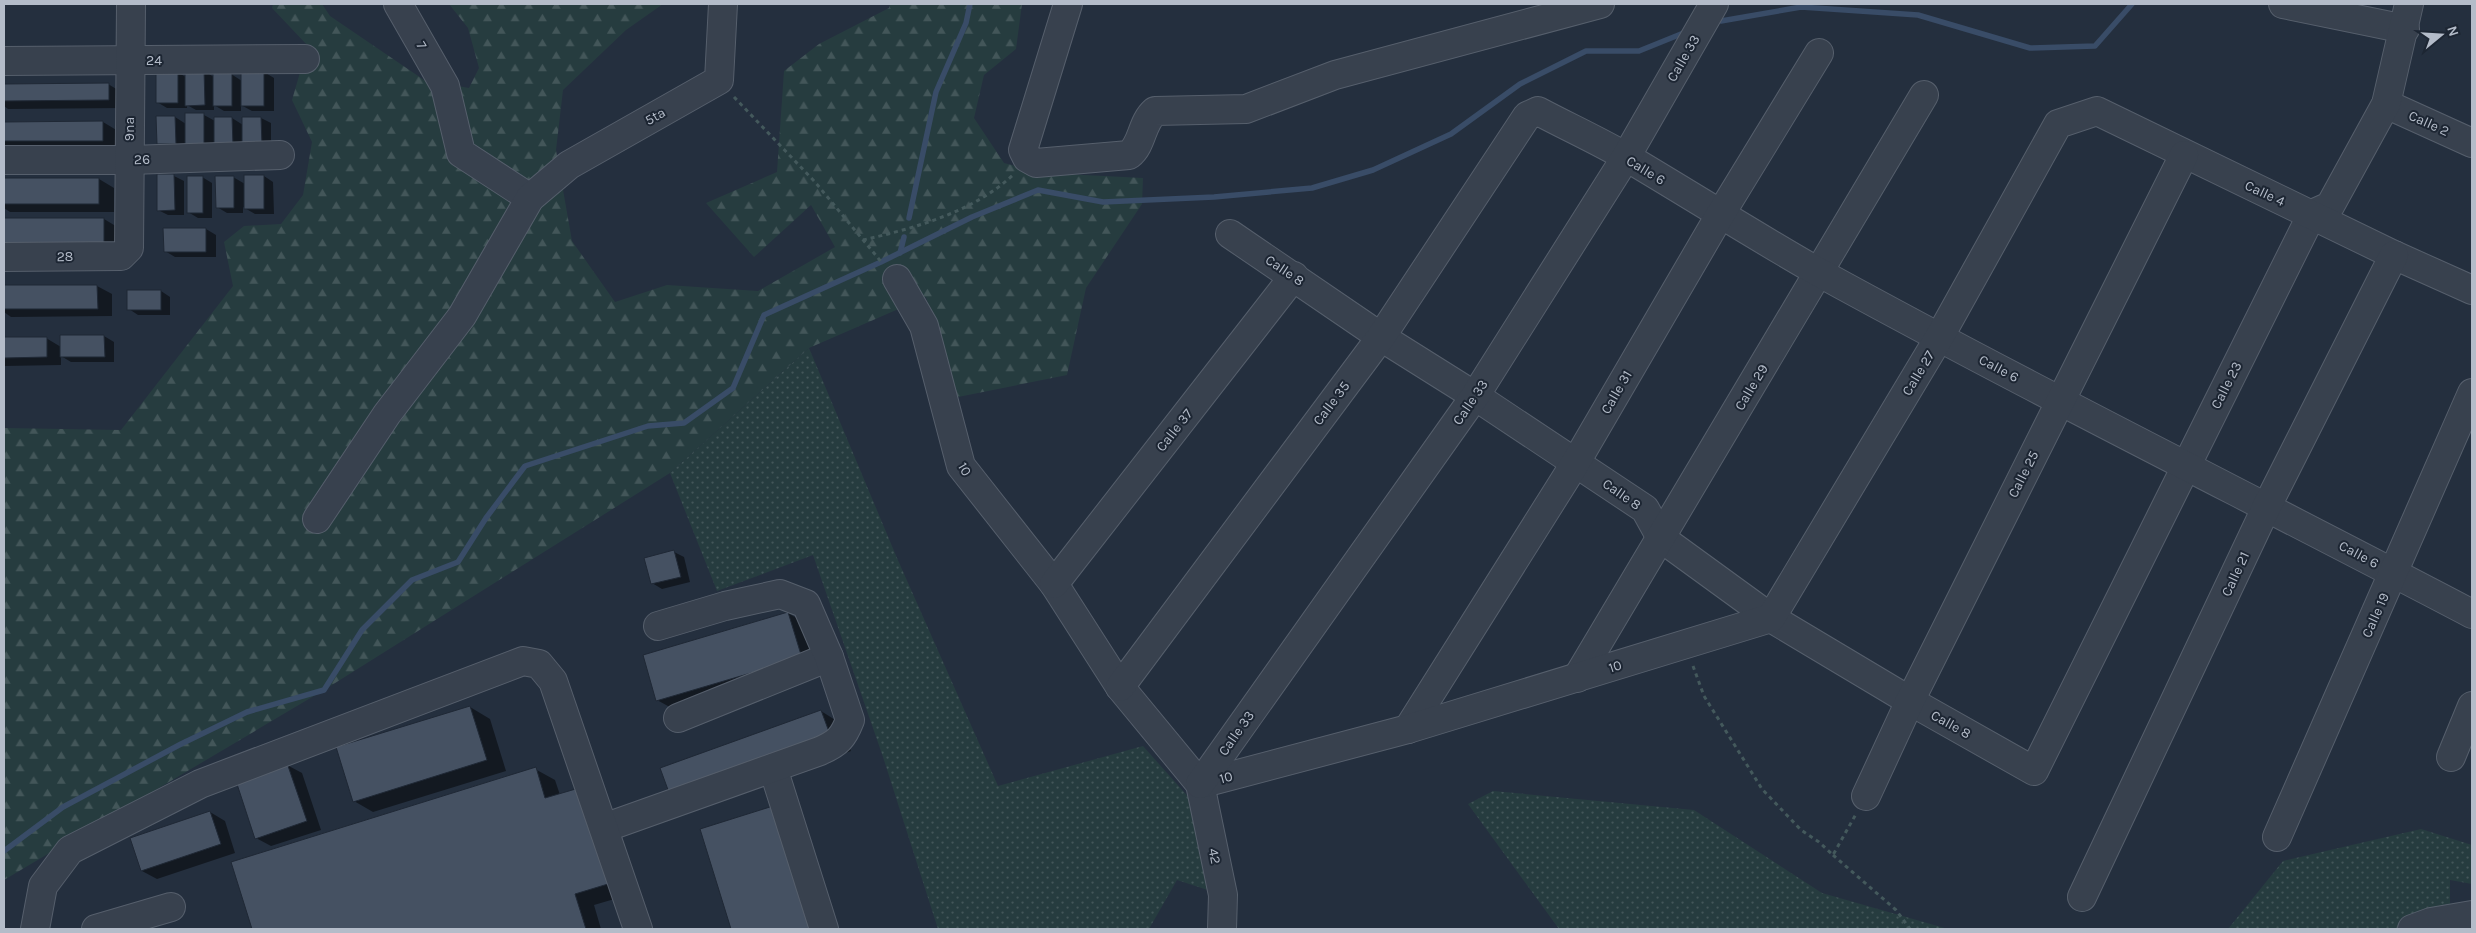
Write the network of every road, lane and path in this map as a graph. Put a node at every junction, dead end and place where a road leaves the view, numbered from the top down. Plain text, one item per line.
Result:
1 (131, 4) edge
2 (398, 4) edge
3 (723, 4) edge
4 (1068, 4) edge
5 (1600, 4) edge
6 (1714, 4) edge
7 (2283, 4) edge
8 (2407, 16) edge
9 (1819, 53) dead end
10 (305, 59) dead end
11 (129, 60) junction
12 (4, 61) edge
13 (719, 80) junction
14 (1924, 95) dead end
15 (2386, 104) junction
16 (1532, 112) joint
17 (2058, 124) joint
18 (2472, 142) edge
19 (280, 155) dead end
20 (2184, 155) junction
21 (1626, 157) junction
22 (1027, 158) junction
23 (4, 160) edge
24 (130, 160) junction
25 (530, 198) junction
26 (2312, 214) junction
27 (1720, 215) junction
28 (1230, 234) dead end
29 (863, 240) junction
30 (126, 252) joint
31 (2394, 255) junction
32 (4, 257) edge
33 (1820, 272) junction
34 (1294, 276) junction
35 (896, 279) joint
36 (2472, 290) edge
37 (1940, 336) junction
38 (1381, 337) junction
39 (2472, 393) edge
40 (1475, 396) junction
41 (2060, 400) junction
42 (1576, 462) junction
43 (2185, 466) junction
44 (2267, 506) junction
45 (317, 520) dead end
46 (1660, 538) junction
47 (2393, 573) junction
48 (1054, 584) junction
49 (2472, 614) edge
50 (1771, 618) junction
51 (658, 626) dead end
52 (1684, 644) junction
53 (829, 657) junction
54 (1577, 678) junction
55 (1120, 687) junction
56 (1910, 701) junction
57 (2472, 706) edge
58 (678, 718) dead end
59 (1408, 729) junction
60 (2451, 757) dead end
61 (773, 768) junction
62 (2034, 771) joint
63 (1200, 784) junction
64 (1866, 796) joint
65 (604, 828) junction
66 (2277, 837) dead end
67 (1834, 855) junction
68 (2082, 897) dead end
69 (171, 907) dead end
70 (2472, 915) edge
71 (35, 929) edge
72 (97, 929) edge
73 (638, 929) edge
74 (824, 929) edge
75 (1222, 929) edge
76 (1910, 929) edge
77 (2412, 929) edge

1 - 11 street, 9na
2 - 25 street, 7
3 - 13 street
4 - 22 street
5 - 22 street
6 - 21 street, Calle 33
7 - 8 street
8 - 15 street
9 - 27 street, Calle 31
10 - 11 street, 24
11 - 12 street, 24
11 - 24 street, 9na
13 - 25 street, 5ta
13 - 29 path
14 - 33 street, Calle 29
15 - 18 street, Calle 2
15 - 26 street
16 - 21 street, Calle 6
16 - 38 street, Calle 35
17 - 20 street, Calle 4
17 - 37 street, Calle 27
19 - 24 street, 26
20 - 26 street, Calle 4
20 - 41 street, Calle 25
21 - 27 street, Calle 6
21 - 40 street, Calle 33
22 - 29 path
23 - 24 street, 26
24 - 30 street, 9na
25 - 45 street, 5ta
26 - 31 street, Calle 4
26 - 43 street, Calle 23
27 - 33 street, Calle 6
27 - 42 street, Calle 31
28 - 34 street, Calle 8
29 - 35 path
30 - 32 street, 28
31 - 36 street, Calle 4
31 - 44 street, Calle 21
33 - 37 street, Calle 6
33 - 46 street, Calle 29
34 - 38 street, Calle 8
34 - 48 street, Calle 37
35 - 48 street, 10
37 - 41 street, Calle 6
37 - 50 street, Calle 27
38 - 40 street, Calle 8
38 - 55 street, Calle 35
39 - 47 street, Calle 19
40 - 42 street, Calle 8
40 - 63 street, Calle 33
41 - 43 street, Calle 6
41 - 56 street, Calle 25
42 - 46 street, Calle 8
42 - 59 street, Calle 31
43 - 44 street, Calle 6
43 - 62 street, Calle 23
44 - 47 street, Calle 6
44 - 68 street, Calle 21
46 - 50 street, Calle 8
46 - 54 street, Calle 29
47 - 49 street, Calle 6
47 - 66 street, Calle 19
48 - 55 street, 10
50 - 52 street, 10
50 - 56 street, Calle 8
51 - 53 street
52 - 54 street, 10
52 - 67 path
53 - 58 street
53 - 61 street
54 - 59 street, 10
55 - 63 street, 10
56 - 62 street, Calle 8
56 - 64 street, Calle 25
57 - 60 street
59 - 63 street, 10
61 - 65 street
61 - 74 street
63 - 75 street, 42
64 - 67 path
65 - 71 street
65 - 73 street
67 - 76 path
69 - 72 street
70 - 77 street

